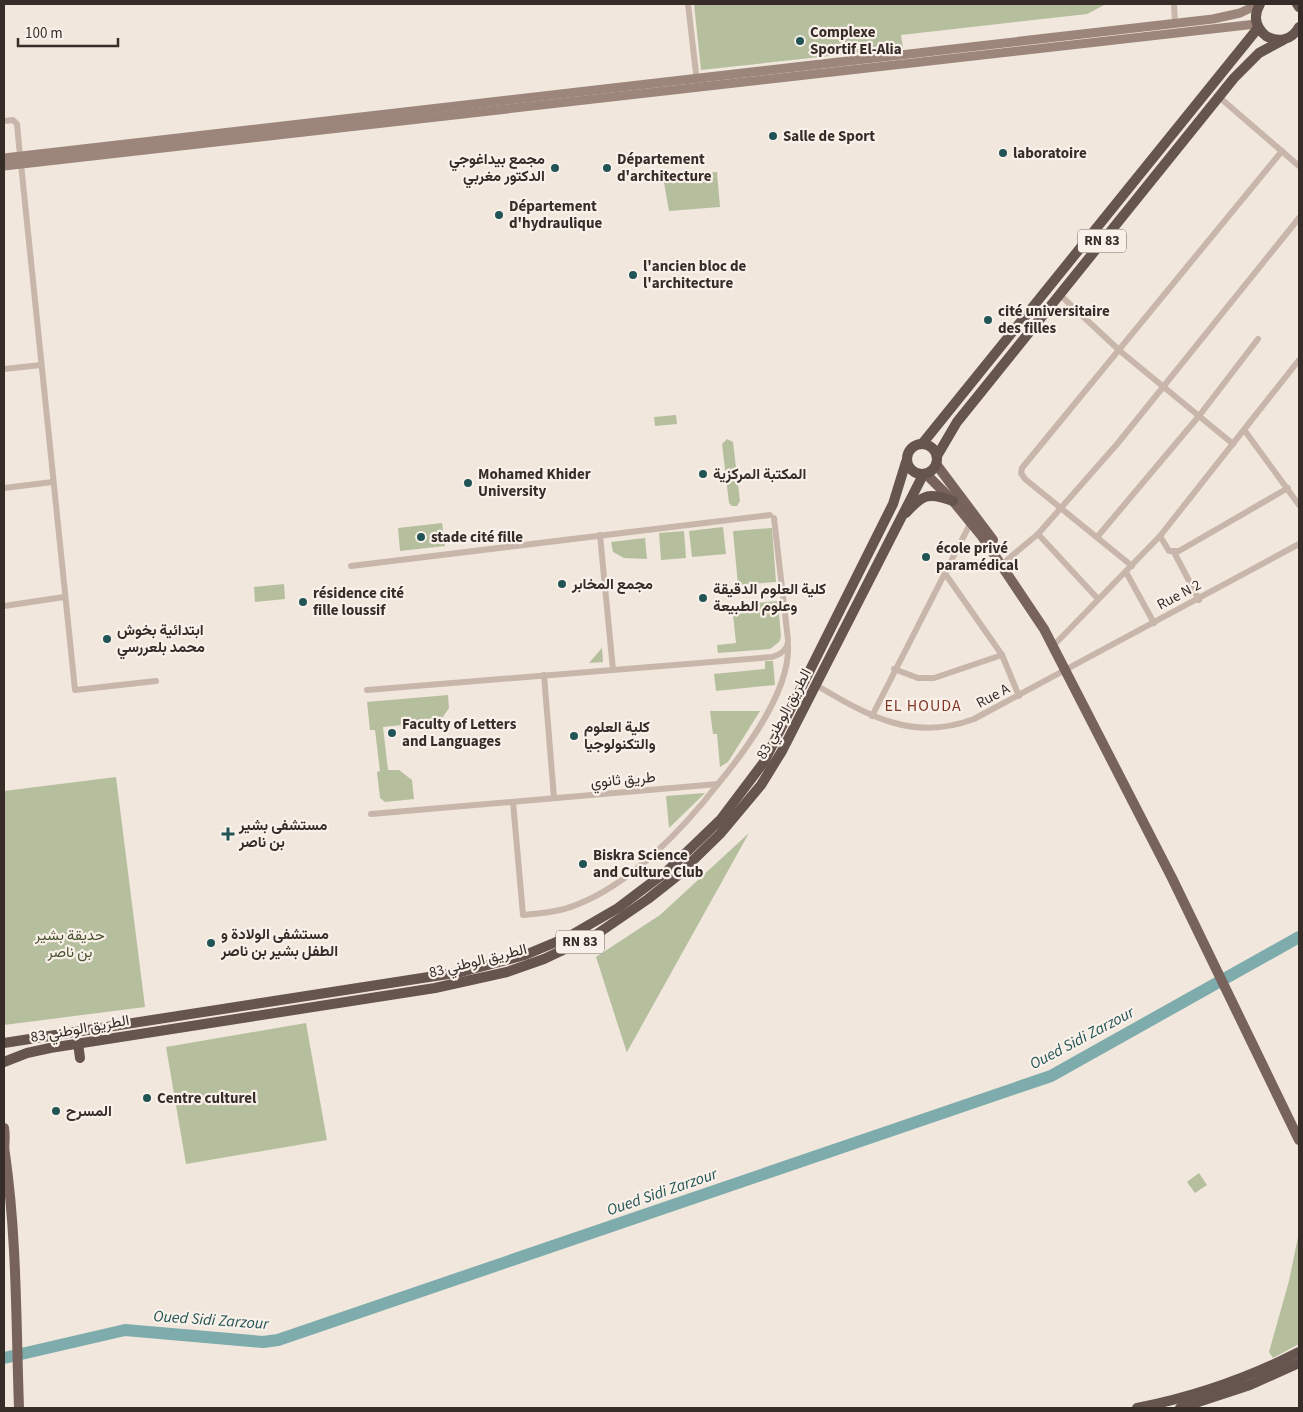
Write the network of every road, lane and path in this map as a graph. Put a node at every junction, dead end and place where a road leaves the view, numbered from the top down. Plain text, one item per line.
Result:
1 (688, 4) edge
2 (1174, 4) edge
3 (1259, 4) edge
4 (1175, 23) junction
5 (1257, 26) junction
6 (1299, 27) edge
7 (1283, 40) junction
8 (696, 78) junction
9 (698, 88) junction
10 (1219, 97) junction
11 (4, 121) edge
12 (1282, 150) junction
13 (4, 158) edge
14 (21, 160) junction
15 (4, 166) edge
16 (1299, 166) edge
17 (1299, 218) edge
18 (1059, 294) junction
19 (1258, 339) dead end
20 (1120, 351) junction
21 (1299, 360) edge
22 (41, 365) junction
23 (4, 369) edge
24 (1164, 388) junction
25 (1199, 416) junction
26 (1245, 431) junction
27 (922, 444) junction
28 (1233, 444) junction
29 (936, 460) junction
30 (906, 462) junction
31 (924, 474) junction
32 (53, 482) junction
33 (4, 488) edge
34 (1288, 488) junction
35 (953, 501) junction
36 (1299, 504) edge
37 (1061, 508) junction
38 (902, 517) junction
39 (970, 522) junction
40 (1038, 534) junction
41 (600, 535) junction
42 (1098, 536) junction
43 (1160, 536) junction
44 (1299, 544) edge
45 (1174, 552) junction
46 (1007, 560) junction
47 (351, 566) dead end
48 (1132, 566) junction
49 (944, 572) junction
50 (1126, 572) junction
51 (64, 597) junction
52 (1098, 599) junction
53 (1199, 600) junction
54 (4, 606) edge
55 (1154, 623) junction
56 (1057, 642) junction
57 (788, 646) junction
58 (1002, 655) junction
59 (894, 669) junction
60 (1068, 669) junction
61 (613, 670) junction
62 (544, 675) junction
63 (156, 681) dead end
64 (816, 685) junction
65 (367, 690) dead end
66 (1019, 696) junction
67 (872, 716) junction
68 (718, 784) junction
69 (554, 798) junction
70 (514, 802) junction
71 (371, 814) dead end
72 (4, 1043) edge
73 (78, 1044) junction
74 (80, 1058) dead end
75 (4, 1062) edge
76 (4, 1128) edge
77 (1299, 1140) edge
78 (4, 1150) edge
79 (6, 1175) edge
80 (8, 1189) edge
81 (1299, 1352) edge
82 (1299, 1363) edge
83 (19, 1408) edge
84 (1137, 1408) edge
85 (1180, 1408) edge

1 - 8 street
2 - 4 street
3 - 4 main road
3 - 5 highway
4 - 8 main road
5 - 7 highway
5 - 9 main road
5 - 27 highway, RN 83
6 - 7 highway
7 - 10 highway, RN 83
8 - 9 street
8 - 14 main road
9 - 14 main road
10 - 12 street
10 - 18 highway, RN 83
11 - 14 street
12 - 16 street
12 - 20 street
13 - 14 main road
14 - 15 main road
14 - 22 street
17 - 24 street
18 - 20 street
18 - 29 highway, RN 83
19 - 25 street
20 - 24 street
20 - 37 street
21 - 26 street
22 - 23 street
22 - 32 street
24 - 25 street
24 - 37 street
25 - 28 street
25 - 42 street
26 - 28 street
26 - 34 street
27 - 29 highway
27 - 30 highway
28 - 43 street
29 - 31 highway
29 - 46 main road
30 - 31 highway
30 - 72 highway, الطريق الوطني 83 / RN 83
31 - 35 main road
31 - 38 highway, الطريق الوطني 83 / RN 83
32 - 33 street
32 - 51 street
34 - 36 street
34 - 45 street
35 - 38 highway
35 - 39 main road
37 - 40 street
37 - 42 street
38 - 64 highway, الطريق الوطني 83 / RN 83
39 - 49 street
39 - 60 main road
40 - 46 street
40 - 52 street
41 - 47 street
41 - 57 street
41 - 61 street
42 - 48 street
43 - 45 street
43 - 48 street
44 - 53 street, Rue N 2
45 - 53 street
46 - 56 main road
48 - 50 street
49 - 58 street
49 - 59 street
50 - 52 street
50 - 55 street
51 - 54 street
51 - 63 street
52 - 56 street
53 - 55 street, Rue N 2
55 - 60 street, Rue N 2
56 - 60 main road
57 - 61 street
57 - 68 street
58 - 59 street
58 - 66 street
59 - 67 street
60 - 66 street, Rue A
60 - 77 main road
61 - 62 street
62 - 65 street
62 - 69 street
64 - 67 street, Rue A
64 - 73 highway, الطريق الوطني 83 / RN 83
66 - 67 street, Rue A
68 - 69 street, طريق ثانوي
68 - 70 street
69 - 70 street, طريق ثانوي
70 - 71 street, طريق ثانوي
73 - 74 highway
73 - 75 highway, الطريق الوطني 83 / RN 83
76 - 78 main road
78 - 79 main road
79 - 80 main road
80 - 83 main road
81 - 84 highway
82 - 85 highway

